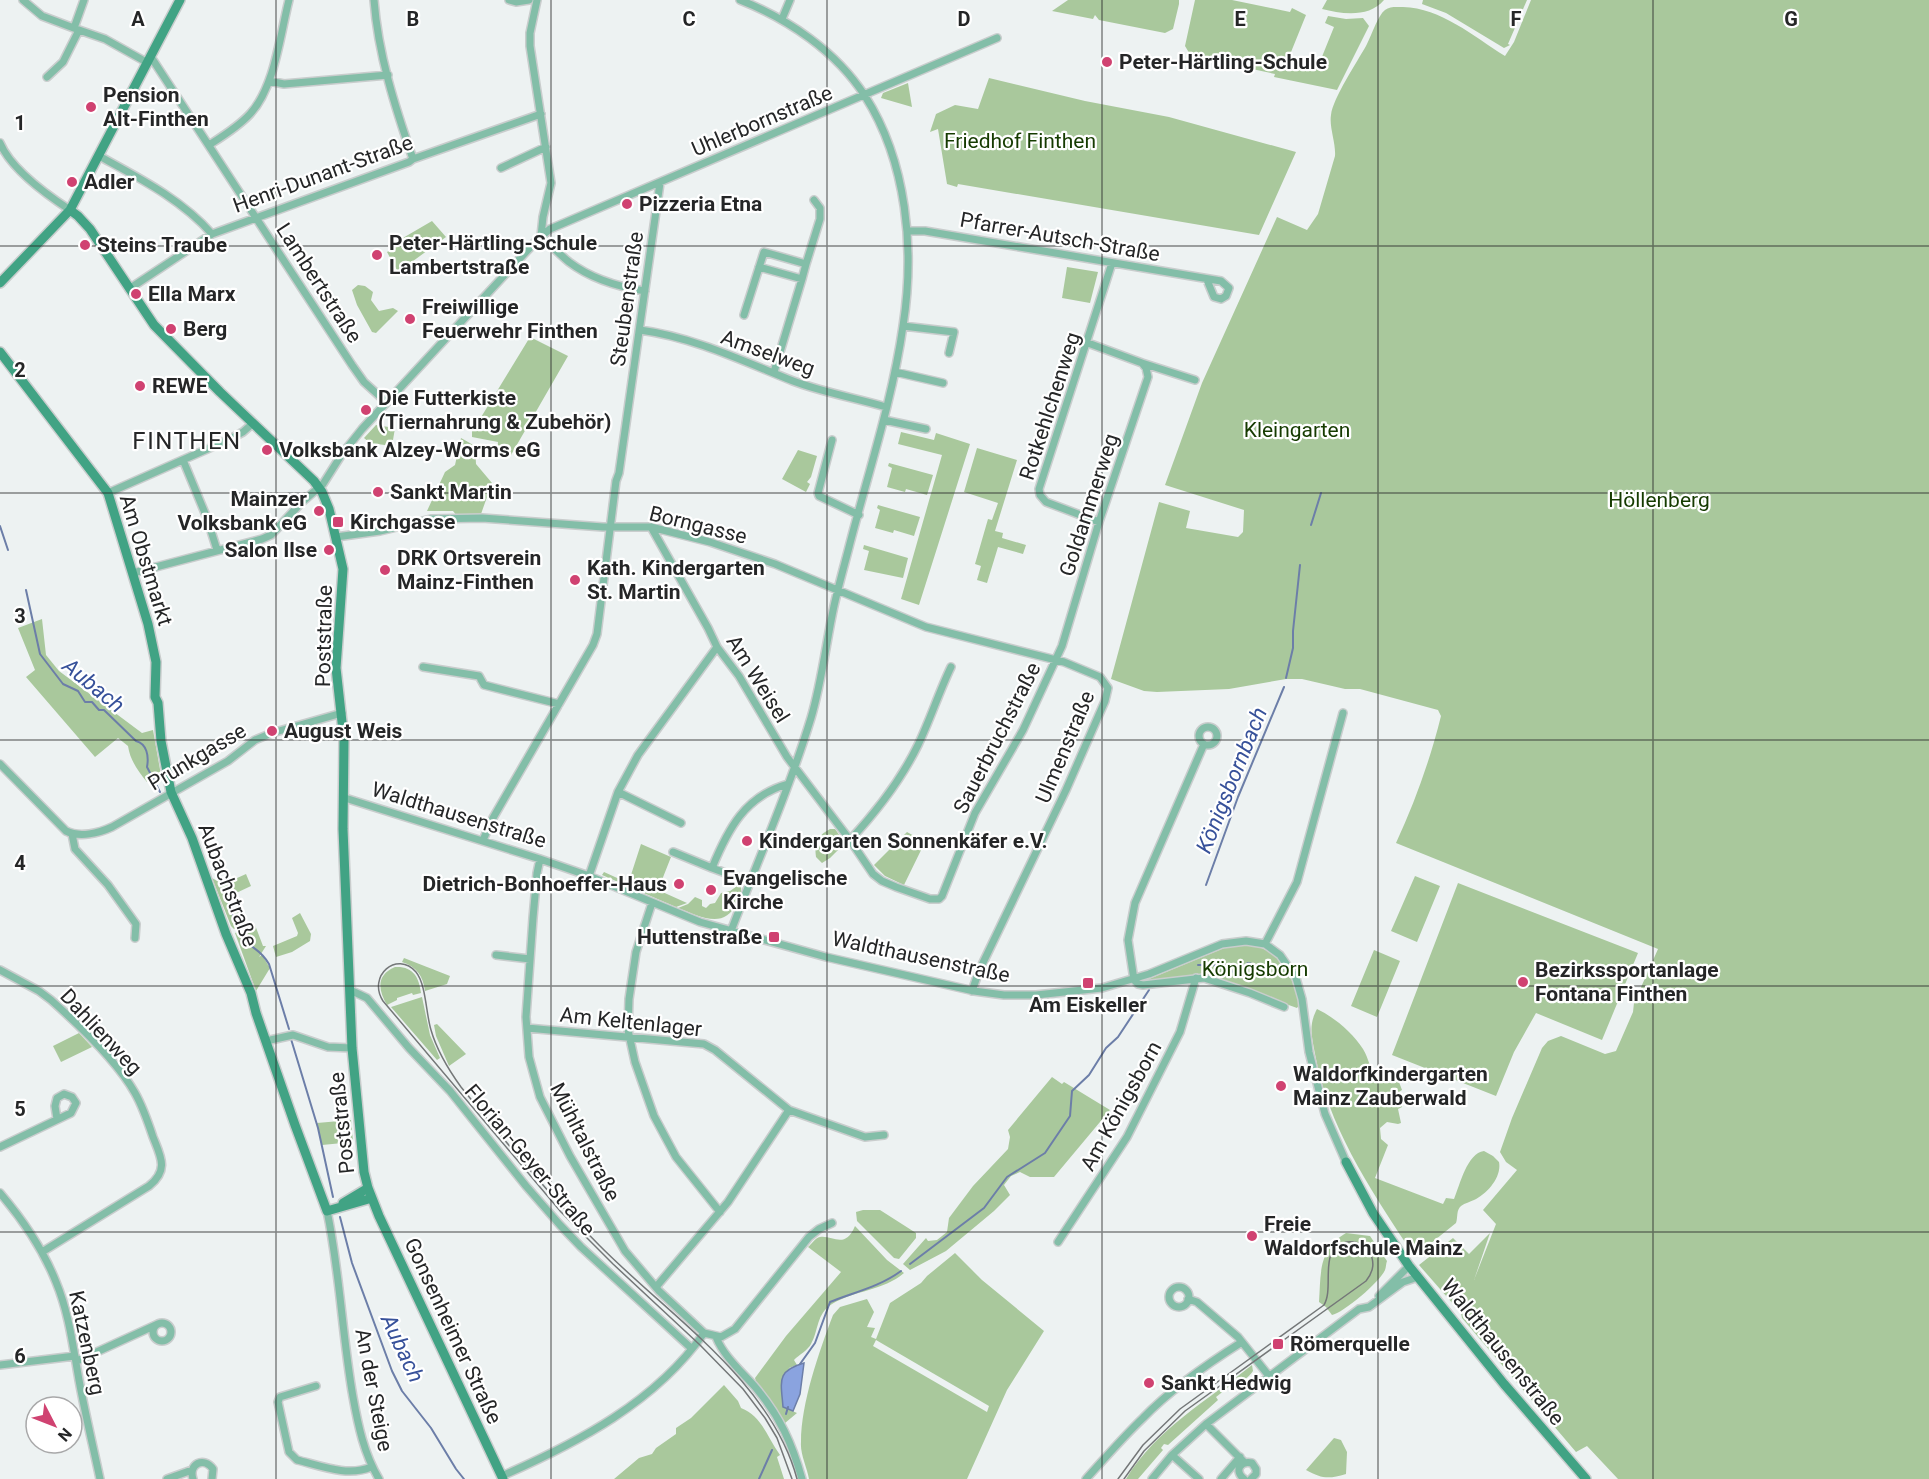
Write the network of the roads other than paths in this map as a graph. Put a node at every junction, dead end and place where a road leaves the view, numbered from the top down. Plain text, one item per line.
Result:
1 (23, 0) edge
2 (84, 0) edge
3 (180, 0) edge
4 (289, 0) edge
5 (374, 0) edge
6 (509, 0) edge
7 (529, 0) edge
8 (537, 0) edge
9 (740, 0) edge
10 (790, 0) edge
11 (782, 19) junction
12 (77, 29) junction
13 (997, 38) dead end
14 (149, 60) junction
15 (388, 75) junction
16 (47, 77) dead end
17 (269, 81) junction
18 (865, 96) junction
19 (541, 114) junction
20 (0, 143) edge
21 (209, 145) junction
22 (546, 147) junction
23 (99, 156) junction
24 (412, 159) junction
25 (501, 168) dead end
26 (660, 183) junction
27 (814, 200) dead end
28 (70, 210) junction
29 (256, 216) junction
30 (908, 231) junction
31 (212, 234) junction
32 (541, 236) junction
33 (1112, 263) junction
34 (806, 264) junction
35 (759, 267) junction
36 (802, 279) junction
37 (1207, 280) dead end
38 (0, 283) edge
39 (129, 290) junction
40 (645, 291) junction
41 (744, 315) dead end
42 (903, 326) junction
43 (640, 330) junction
44 (1088, 343) junction
45 (0, 352) edge
46 (949, 353) dead end
47 (1142, 363) junction
48 (774, 372) junction
49 (894, 372) junction
50 (1195, 380) dead end
51 (943, 382) dead end
52 (386, 402) junction
53 (886, 407) junction
54 (884, 420) junction
55 (252, 424) junction
56 (926, 429) dead end
57 (832, 440) dead end
58 (183, 460) junction
59 (320, 488) junction
60 (108, 493) junction
61 (858, 515) junction
62 (1099, 522) junction
63 (611, 526) junction
64 (651, 527) junction
65 (336, 537) junction
66 (217, 550) junction
67 (133, 573) junction
68 (838, 590) junction
69 (717, 648) junction
70 (1056, 659) junction
71 (423, 667) dead end
72 (951, 667) dead end
73 (1104, 680) joint
74 (559, 704) junction
75 (342, 712) junction
76 (1343, 713) dead end
77 (161, 741) joint
78 (1204, 744) dead end
79 (0, 764) edge
80 (794, 767) junction
81 (788, 784) junction
82 (171, 792) junction
83 (618, 792) junction
84 (345, 798) junction
85 (681, 823) dead end
86 (72, 834) junction
87 (483, 840) junction
88 (850, 840) junction
89 (673, 852) dead end
90 (540, 858) junction
91 (712, 868) junction
92 (589, 876) junction
93 (750, 882) junction
94 (939, 899) joint
95 (652, 903) junction
96 (731, 930) junction
97 (135, 938) dead end
98 (1265, 945) junction
99 (496, 955) dead end
100 (530, 959) junction
101 (0, 970) edge
102 (1196, 978) junction
103 (1134, 980) junction
104 (350, 990) junction
105 (972, 991) junction
106 (1284, 1007) dead end
107 (527, 1028) junction
108 (631, 1036) junction
109 (266, 1041) junction
110 (352, 1048) junction
111 (789, 1110) junction
112 (57, 1119) dead end
113 (884, 1135) dead end
114 (0, 1147) edge
115 (1346, 1162) joint
116 (368, 1188) junction
117 (0, 1193) edge
118 (372, 1198) junction
119 (339, 1206) junction
120 (327, 1211) junction
121 (720, 1212) junction
122 (832, 1223) dead end
123 (1058, 1242) dead end
124 (42, 1252) junction
125 (1409, 1266) junction
126 (1418, 1277) junction
127 (656, 1287) junction
128 (1188, 1299) dead end
129 (1369, 1307) junction
130 (158, 1324) dead end
131 (704, 1333) junction
132 (716, 1337) junction
133 (1242, 1342) junction
134 (691, 1348) junction
135 (76, 1359) junction
136 (0, 1365) edge
137 (1269, 1376) junction
138 (316, 1386) dead end
139 (1206, 1424) junction
140 (1172, 1455) junction
141 (1242, 1460) junction
142 (371, 1467) junction
143 (192, 1470) junction
144 (503, 1478) edge
145 (100, 1479) edge
146 (167, 1479) edge
147 (193, 1479) edge
148 (212, 1479) edge
149 (379, 1479) edge
150 (802, 1479) edge
151 (1086, 1479) edge
152 (1152, 1479) edge
153 (1199, 1479) edge
154 (1221, 1479) edge
155 (1244, 1479) edge
156 (1251, 1479) edge
157 (1586, 1479) edge

1 - 12 street
2 - 12 street
3 - 14 main road
4 - 17 street
5 - 15 street
6 - 7 street
8 - 19 street
9 - 11 street
10 - 11 street
11 - 18 street
12 - 14 street
12 - 16 street
13 - 18 street, Uhlerbornstraße
14 - 21 street, Lambertstraße
14 - 23 main road
15 - 17 street
15 - 24 street
17 - 21 street
18 - 26 street, Uhlerbornstraße
18 - 30 street
19 - 22 street
19 - 24 street, Henri-Dunant-Straße
20 - 28 street
21 - 29 street, Lambertstraße
22 - 25 street
22 - 32 street
23 - 28 main road
23 - 31 street
24 - 29 street, Henri-Dunant-Straße
26 - 32 street, Uhlerbornstraße
26 - 40 street, Steubenstraße
27 - 34 street
28 - 38 main road
28 - 39 main road, Poststraße
29 - 31 street, Henri-Dunant-Straße
29 - 52 street, Lambertstraße
30 - 33 street, Pfarrer-Autsch-Straße
30 - 42 street
31 - 39 street, Henri-Dunant-Straße
32 - 40 street
32 - 52 street
33 - 37 street, Pfarrer-Autsch-Straße
33 - 44 street, Rotkehlchenweg
34 - 35 street
34 - 36 street
35 - 36 street
35 - 41 street
36 - 48 street
39 - 55 main road, Poststraße
40 - 43 street, Steubenstraße
42 - 46 street
42 - 49 street
43 - 48 street, Amselweg
43 - 63 street, Steubenstraße
44 - 47 street
44 - 62 street, Rotkehlchenweg
45 - 60 main road, Am Obstmarkt
47 - 50 street
47 - 62 street, Goldammerweg
48 - 53 street, Amselweg
49 - 51 street
49 - 53 street
52 - 59 street
53 - 54 street
54 - 56 street
54 - 61 street
55 - 58 street
55 - 59 main road, Poststraße
57 - 61 street
58 - 60 street
58 - 66 street
59 - 65 main road, Poststraße
59 - 66 street
60 - 67 main road, Am Obstmarkt
61 - 68 street
62 - 70 street, Goldammerweg
63 - 64 street, Borngasse
63 - 65 street, Borngasse
63 - 74 street, Steubenstraße
64 - 68 street, Borngasse
64 - 69 street, Am Weisel
65 - 75 main road, Poststraße
66 - 67 street
67 - 77 main road, Am Obstmarkt
68 - 70 street, Borngasse
68 - 80 street
69 - 80 street, Am Weisel
69 - 83 street
70 - 73 street, Borngasse
70 - 94 street, Sauerbruchstraße
71 - 74 street
72 - 88 street
73 - 105 street, Ulmenstraße
74 - 87 street, Steubenstraße
75 - 82 street, Prunkgasse
75 - 84 main road, Poststraße
76 - 98 street
77 - 82 main road, Aubachstraße
78 - 103 street
79 - 86 street
80 - 81 street
80 - 88 street, Am Weisel
81 - 91 street
81 - 93 street
82 - 86 street, Prunkgasse
82 - 109 main road, Aubachstraße
83 - 85 street
83 - 92 street
84 - 87 street, Waldthausenstraße
84 - 104 main road, Poststraße
86 - 97 street
87 - 90 street, Waldthausenstraße
88 - 94 street, Am Weisel
89 - 91 street
90 - 92 street, Waldthausenstraße
90 - 100 street, Mühltalstraße
91 - 93 street
92 - 95 street, Waldthausenstraße
93 - 96 street
95 - 96 street, Waldthausenstraße
95 - 108 street
96 - 105 street, Waldthausenstraße
98 - 103 street, Waldthausenstraße
98 - 115 street, Waldthausenstraße
99 - 100 street
100 - 107 street, Mühltalstraße
101 - 124 street, Dahlienweg
102 - 103 street
102 - 106 street
102 - 123 street, Am Königsborn
103 - 105 street, Waldthausenstraße
104 - 110 main road, Poststraße
104 - 134 street, Florian-Geyer-Straße
107 - 108 street, Am Keltenlager
107 - 127 street, Mühltalstraße
108 - 111 street, Am Keltenlager
108 - 121 street
109 - 110 street
109 - 120 main road, Aubachstraße
110 - 116 main road, Poststraße
111 - 113 street, Am Keltenlager
111 - 121 street
112 - 114 street
115 - 125 main road, Waldthausenstraße
116 - 118 main road, Poststraße
116 - 119 main road
117 - 124 street, Katzenberg
118 - 119 main road
118 - 144 main road, Gonsenheimer Straße
119 - 120 main road
120 - 142 street, An der Steige
121 - 127 street
122 - 132 street
124 - 135 street, Katzenberg
125 - 126 main road, Waldthausenstraße
125 - 129 street
126 - 129 street
126 - 157 main road, Waldthausenstraße
127 - 131 street, Mühltalstraße
128 - 133 street
129 - 137 street
130 - 135 street
131 - 132 street
131 - 134 street
132 - 150 street
133 - 137 street
133 - 151 street
134 - 144 street
135 - 136 street
135 - 145 street, Katzenberg
137 - 139 street
138 - 142 street
139 - 140 street
139 - 141 street
140 - 152 street
140 - 153 street
141 - 154 street
141 - 155 street
141 - 156 street
142 - 149 street, An der Steige
143 - 146 street
143 - 147 street
143 - 148 street

